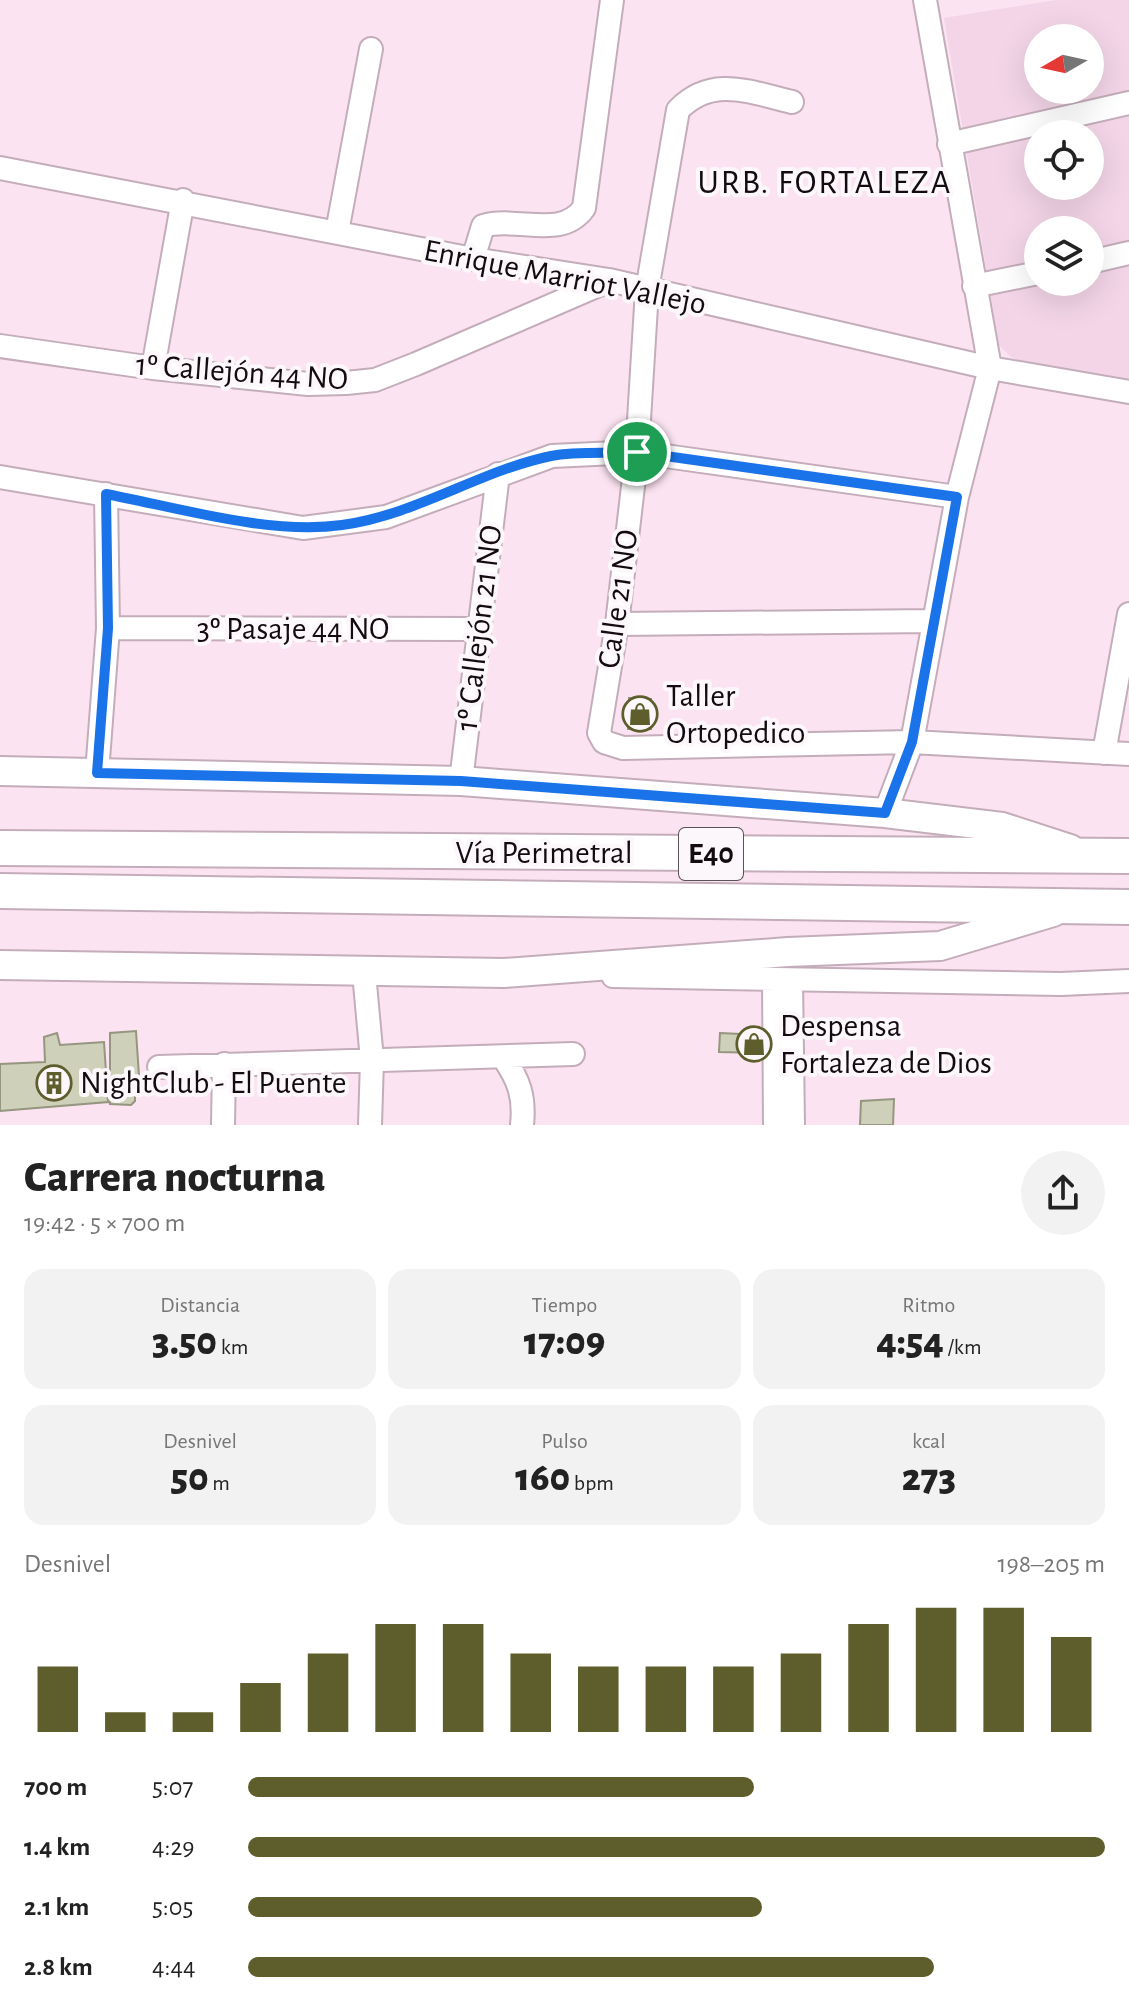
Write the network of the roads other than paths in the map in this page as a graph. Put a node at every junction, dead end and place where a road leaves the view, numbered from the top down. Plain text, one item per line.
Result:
1 (612, 0) edge
2 (925, 0) edge
3 (371, 49) dead end
4 (792, 102) dead end
5 (1129, 103) edge
6 (949, 144) junction
7 (0, 168) edge
8 (183, 200) junction
9 (337, 232) junction
10 (1129, 253) edge
11 (473, 259) junction
12 (1104, 259) edge
13 (1024, 276) edge
14 (609, 280) junction
15 (974, 286) junction
16 (647, 290) junction
17 (0, 346) edge
18 (153, 368) junction
19 (990, 368) junction
20 (1129, 392) edge
21 (637, 452) junction
22 (498, 474) junction
23 (0, 477) edge
24 (106, 494) junction
25 (957, 497) junction
26 (1129, 614) edge
27 (934, 621) junction
28 (617, 624) junction
29 (108, 628) junction
30 (478, 629) junction
31 (912, 742) junction
32 (1104, 753) junction
33 (1129, 754) edge
34 (0, 771) edge
35 (97, 773) junction
36 (461, 781) junction
37 (885, 813) junction
38 (0, 848) edge
39 (1088, 855) junction
40 (1129, 856) edge
41 (0, 891) edge
42 (1073, 906) junction
43 (1129, 907) edge
44 (0, 965) edge
45 (364, 973) junction
46 (504, 973) junction
47 (782, 980) junction
48 (1129, 981) edge
49 (573, 1054) dead end
50 (503, 1057) junction
51 (372, 1060) junction
52 (224, 1064) junction
53 (159, 1067) dead end
54 (223, 1125) edge
55 (370, 1125) edge
56 (522, 1125) edge
57 (775, 1125) edge
58 (793, 1125) edge

1 - 11 street
2 - 6 street
3 - 9 street
4 - 16 street, Calle 21 NO
5 - 6 street
6 - 15 street
7 - 8 street, Enrique Marriot Vallejo
8 - 9 street, Enrique Marriot Vallejo
8 - 18 street
9 - 11 street, Enrique Marriot Vallejo
10 - 12 street
11 - 14 street, Enrique Marriot Vallejo
13 - 15 street
14 - 16 street, Enrique Marriot Vallejo
14 - 18 street, 1º Callejón 44 NO
15 - 19 street
16 - 19 street, Enrique Marriot Vallejo
16 - 21 street, Calle 21 NO
17 - 18 street, 1º Callejón 44 NO
19 - 20 street, Enrique Marriot Vallejo
19 - 25 street
21 - 22 street
21 - 25 street
21 - 28 street, Calle 21 NO
22 - 24 street
22 - 30 street, 1º Callejón 21 NO
23 - 24 street
24 - 29 street
25 - 27 street
26 - 32 street
27 - 28 street
27 - 31 street
28 - 31 street, Calle 21 NO
29 - 30 street, 3º Pasaje 44 NO
29 - 35 street
30 - 36 street, 1º Callejón 21 NO
31 - 32 street
31 - 37 street
32 - 33 street
34 - 35 main road, Vía Perimetral
35 - 36 main road, Vía Perimetral
36 - 37 main road, Vía Perimetral
37 - 39 main road, Vía Perimetral
38 - 39 highway, Vía Perimetral / E40
39 - 40 highway, Vía Perimetral / E40
41 - 42 highway, Vía Perimetral / E40
42 - 43 highway, Vía Perimetral / E40
42 - 46 main road, Vía Perimetral
44 - 45 main road, Vía Perimetral
45 - 46 main road, Vía Perimetral
45 - 51 street
46 - 47 street, Vía Perimetral
47 - 48 street, Vía Perimetral
47 - 57 street
47 - 58 street
49 - 50 street
50 - 51 street
50 - 56 street
51 - 52 street
51 - 55 street
52 - 53 street
52 - 54 street

